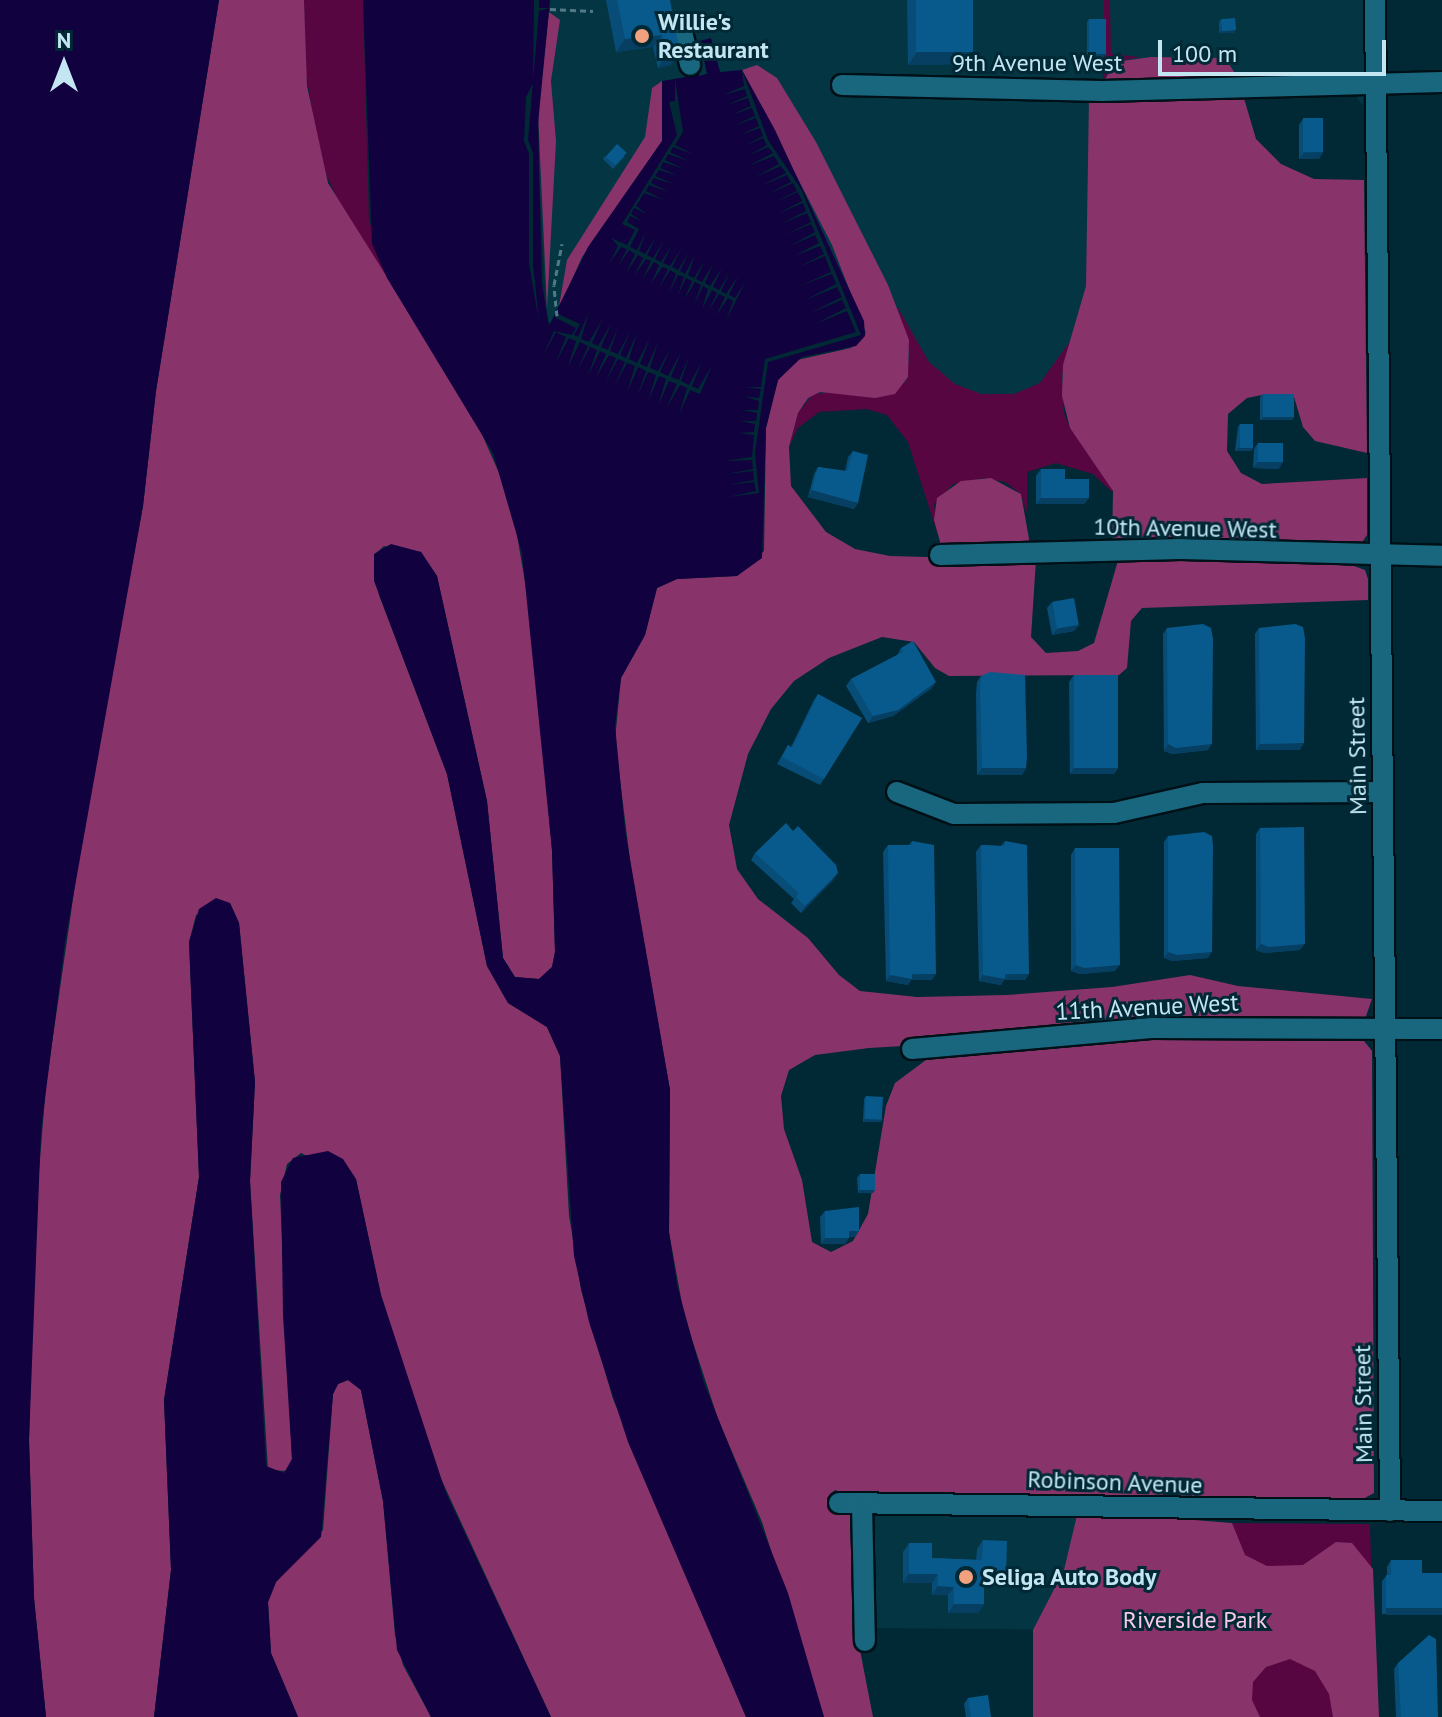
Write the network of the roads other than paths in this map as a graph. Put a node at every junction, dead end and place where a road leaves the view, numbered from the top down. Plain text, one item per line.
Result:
1 (1375, 0) edge
2 (681, 28) dead end
3 (690, 65) dead end
4 (1442, 82) edge
5 (1376, 83) junction
6 (842, 85) dead end
7 (940, 555) dead end
8 (1381, 556) junction
9 (1442, 556) edge
10 (897, 792) dead end
11 (1383, 792) junction
12 (1385, 1029) junction
13 (1442, 1029) edge
14 (912, 1049) dead end
15 (839, 1503) dead end
16 (862, 1503) junction
17 (1390, 1511) junction
18 (1442, 1511) edge
19 (865, 1641) dead end

1 - 5 street, Main Street
2 - 3 street
4 - 5 street, 9th Avenue West
5 - 6 street, 9th Avenue West
5 - 8 street, Main Street
7 - 8 street, 10th Avenue West
8 - 9 street, 10th Avenue West
8 - 11 street, Main Street
10 - 11 street
11 - 12 street, Main Street
12 - 13 street, 11th Avenue West
12 - 14 street, 11th Avenue West
12 - 17 street, Main Street
15 - 16 street, Robinson Avenue
16 - 17 street, Robinson Avenue
16 - 19 street
17 - 18 street, Robinson Avenue

